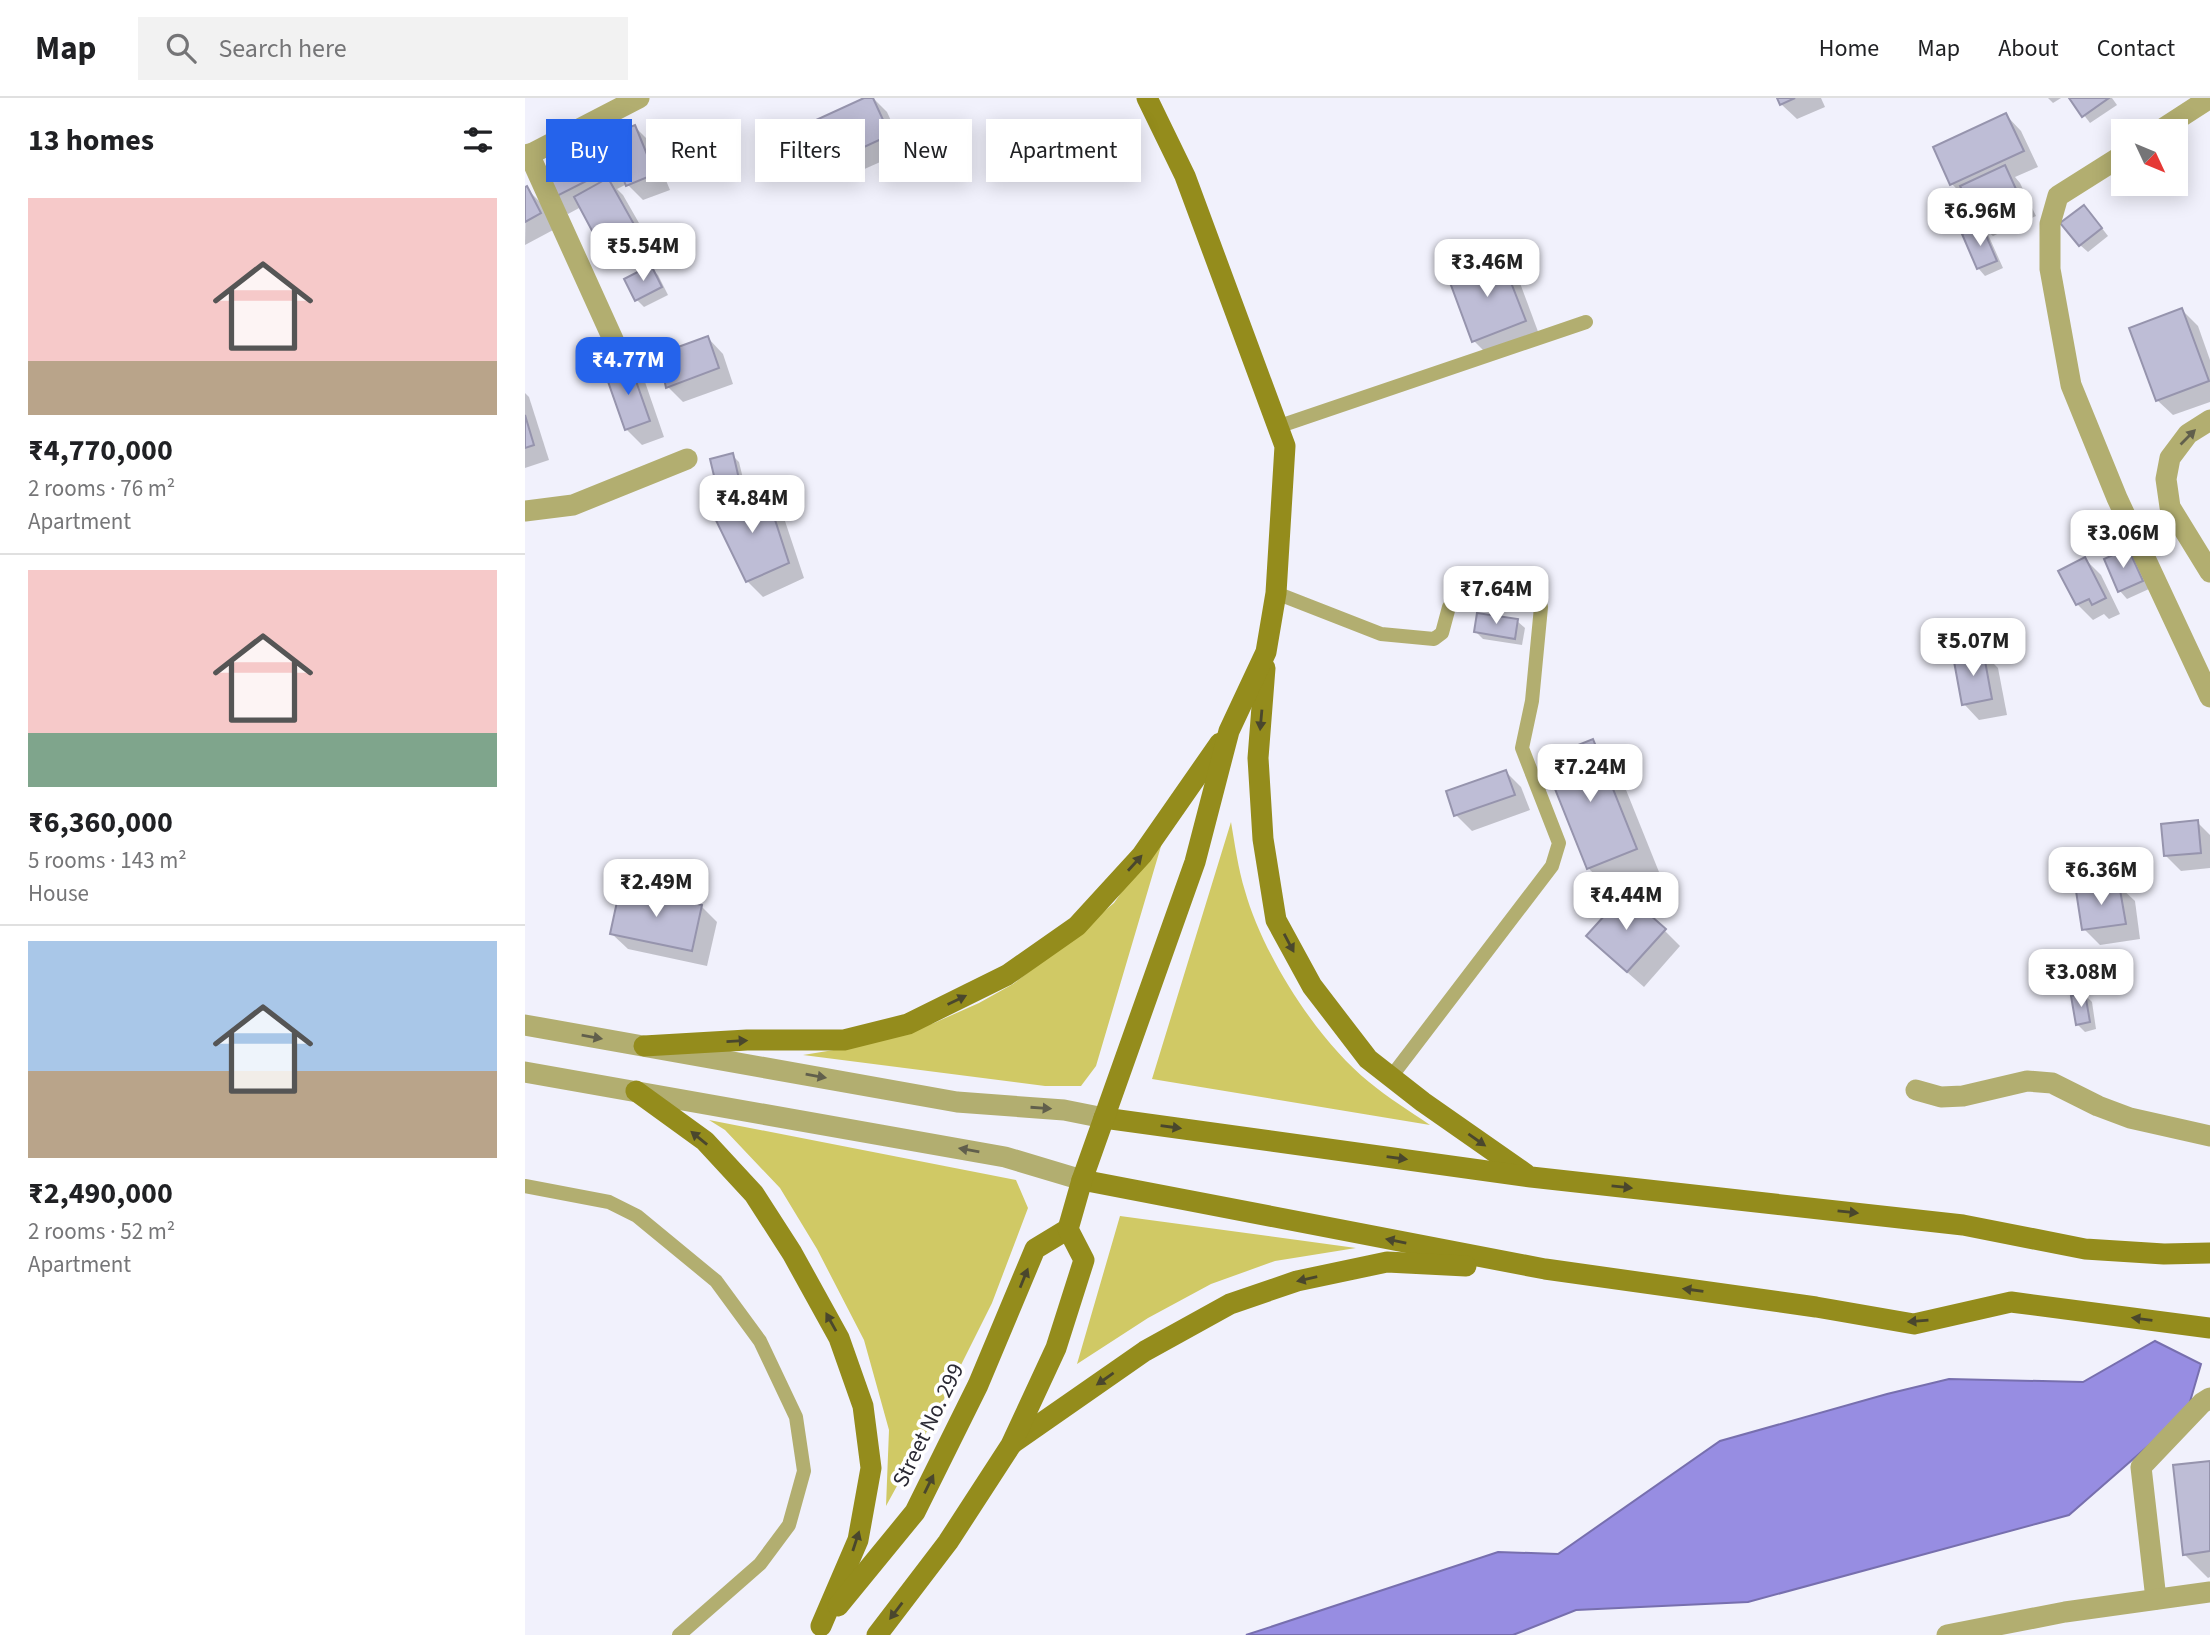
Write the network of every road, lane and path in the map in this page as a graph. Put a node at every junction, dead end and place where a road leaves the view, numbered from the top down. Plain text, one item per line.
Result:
1 (639, 98) edge
2 (1147, 98) edge
3 (2210, 98) edge
4 (2178, 119) edge
5 (527, 155) edge
6 (2111, 163) edge
7 (1586, 322) dead end
8 (621, 357) dead end
9 (2210, 420) edge
10 (1277, 427) junction
11 (687, 459) dead end
12 (525, 511) edge
13 (2210, 572) edge
14 (1276, 593) junction
15 (1266, 652) junction
16 (2210, 697) edge
17 (1229, 730) junction
18 (525, 1026) edge
19 (644, 1046) junction
20 (525, 1072) edge
21 (1391, 1077) junction
22 (1916, 1090) dead end
23 (636, 1091) junction
24 (1104, 1118) junction
25 (2210, 1136) edge
26 (1531, 1177) junction
27 (1082, 1180) junction
28 (525, 1185) edge
29 (1068, 1229) junction
30 (2210, 1253) edge
31 (1545, 1269) junction
32 (2210, 1328) edge
33 (2210, 1398) edge
34 (1011, 1445) junction
35 (2210, 1592) edge
36 (2156, 1599) junction
37 (817, 1631) edge
38 (679, 1635) edge
39 (877, 1635) edge
40 (1947, 1635) edge

1 - 5 street
2 - 10 street
3 - 4 street
5 - 8 street
6 - 16 street
7 - 10 lane
13 -> 9 street
10 - 14 street
11 - 12 street
14 - 15 street
14 - 21 lane
15 - 17 street
15 -> 21 street
19 -> 17 street
17 - 24 street
18 -> 19 street
19 -> 24 street
20 - 23 street
21 -> 26 street
22 - 25 street
27 -> 23 street
37 -> 23 street
24 -> 26 street
24 - 27 street
26 -> 30 street
27 - 29 street
31 -> 27 street
28 - 38 lane
29 - 34 street
37 -> 29 street, Street No. 299
32 -> 31 street
31 -> 34 street
33 - 36 street
34 -> 39 street
35 - 36 street
36 - 40 street

